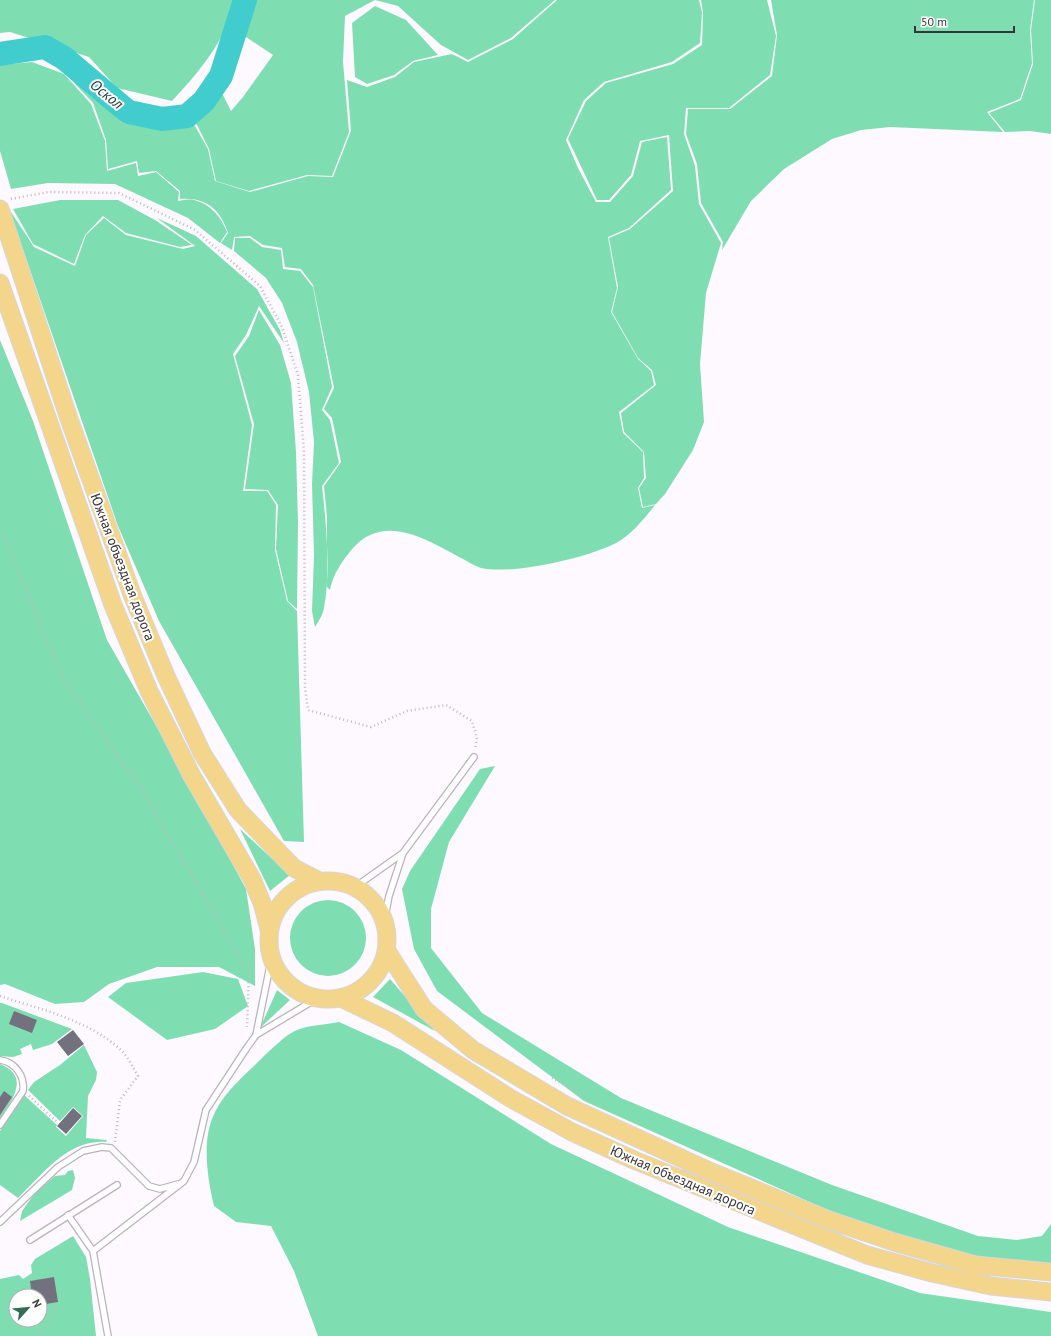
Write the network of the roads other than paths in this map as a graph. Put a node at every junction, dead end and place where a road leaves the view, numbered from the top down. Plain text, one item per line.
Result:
1 (4, 204) edge
2 (0, 283) edge
3 (40, 330) junction
4 (18, 336) junction
5 (474, 757) road end
6 (404, 853) junction
7 (319, 881) junction
8 (355, 887) junction
9 (384, 922) junction
10 (269, 929) junction
11 (387, 951) junction
12 (271, 961) junction
13 (316, 999) junction
14 (343, 999) junction
15 (256, 1035) junction
16 (0, 1060) edge
17 (0, 1125) edge
18 (184, 1181) junction
19 (117, 1185) dead end
20 (68, 1215) junction
21 (1, 1219) edge
22 (30, 1240) dead end
23 (93, 1251) junction
24 (1051, 1272) edge
25 (1051, 1292) edge
26 (108, 1336) edge

1 - 3 main road, Южная объездная дорога
2 - 4 main road, Южная объездная дорога
3 - 4 main road
3 - 7 main road, Южная объездная дорога
4 - 10 main road, Южная объездная дорога
5 - 6 lane
6 - 8 lane
6 - 9 lane
7 - 8 main road
7 - 10 main road
8 - 9 main road
9 - 11 main road
10 - 12 main road
11 - 14 main road
11 - 24 main road, Южная объездная дорога
12 - 13 main road
12 - 15 lane
13 - 14 main road
13 - 15 lane
14 - 25 main road, Южная объездная дорога
15 - 18 lane
16 - 17 lane
18 - 21 lane
18 - 23 lane
19 - 20 lane
20 - 22 lane
20 - 23 lane
23 - 26 lane

